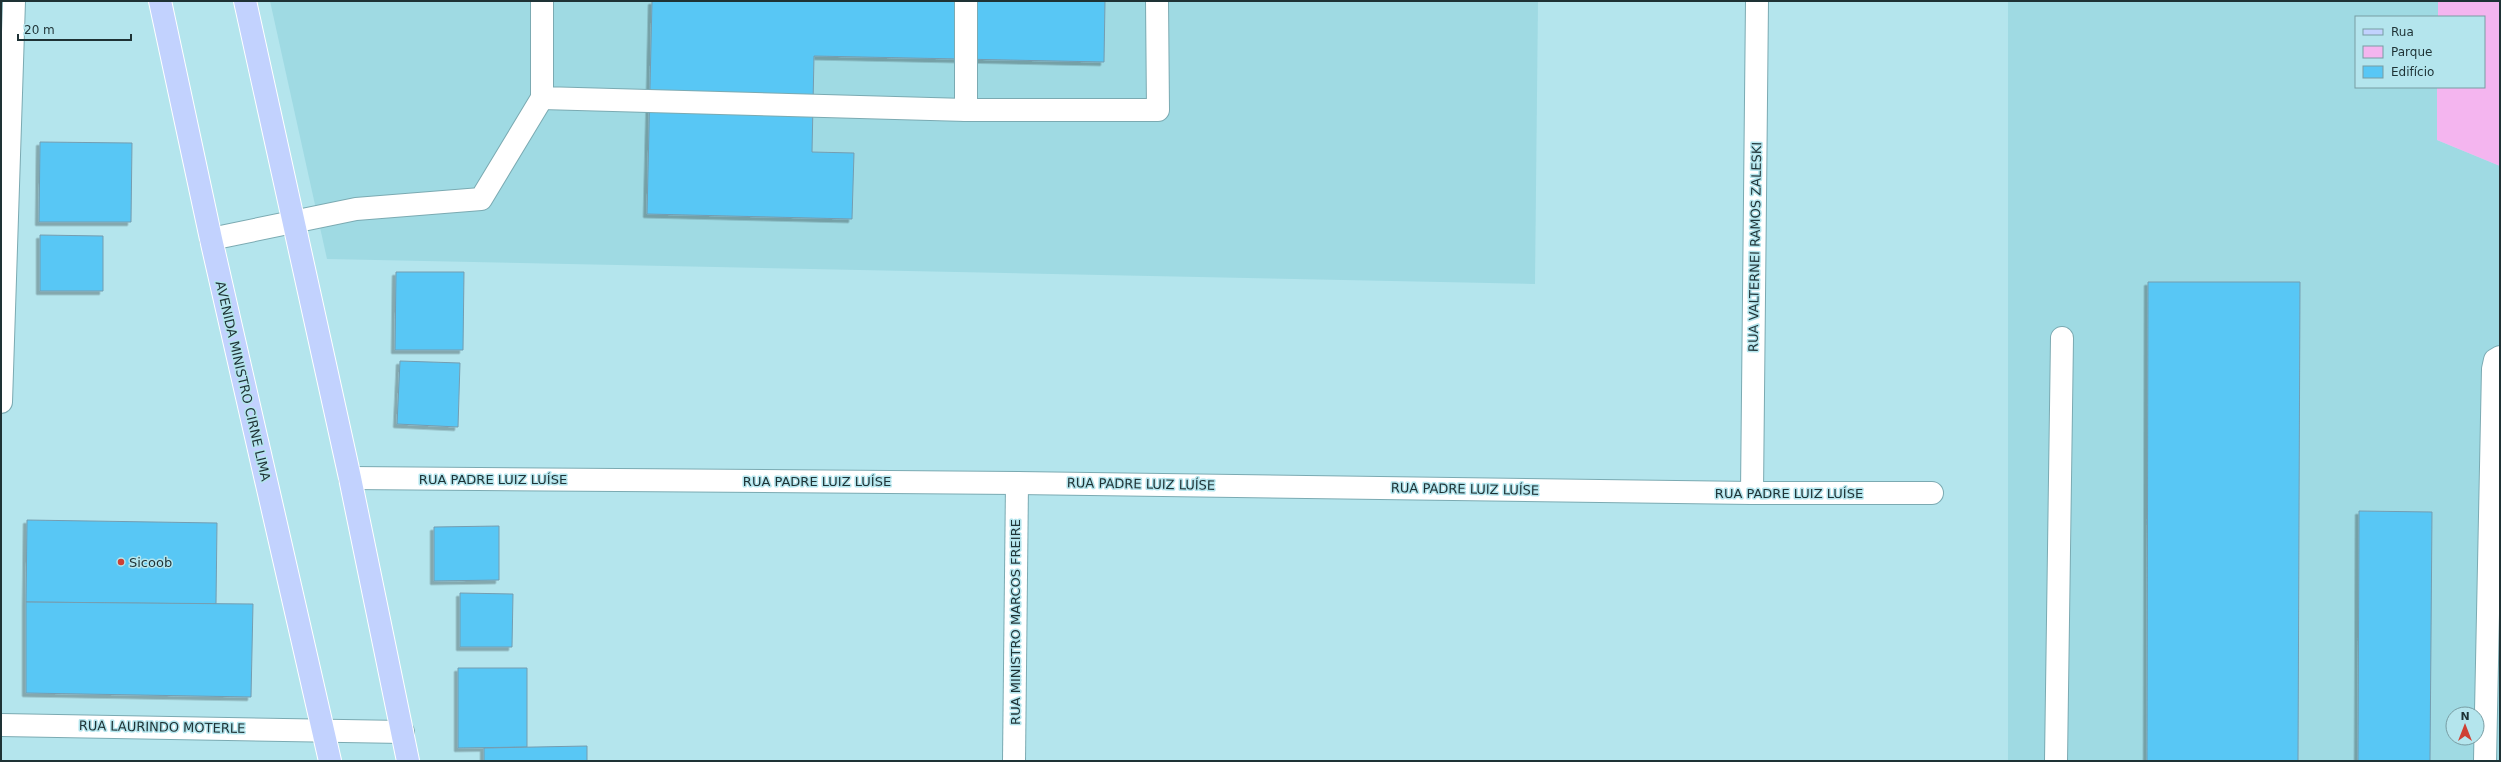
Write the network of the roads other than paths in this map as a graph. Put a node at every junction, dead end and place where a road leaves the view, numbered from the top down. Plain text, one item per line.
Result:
1 (14, 1) edge
2 (160, 1) edge
3 (245, 1) edge
4 (542, 1) edge
5 (966, 1) edge
6 (1157, 1) edge
7 (1757, 1) edge
8 (542, 98) junction
9 (966, 110) junction
10 (293, 221) junction
11 (211, 239) junction
12 (2062, 338) dead end
13 (2500, 357) edge
14 (1, 402) edge
15 (350, 478) junction
16 (1016, 482) junction
17 (1752, 493) junction
18 (1932, 493) dead end
19 (1, 725) edge
20 (324, 730) junction
21 (403, 732) junction
22 (330, 761) edge
23 (408, 761) edge
24 (1014, 761) edge
25 (2056, 761) edge
26 (2485, 761) edge

1 - 14 street
2 - 11 main road, AVENIDA MINISTRO CIRNE LIMA
3 - 10 main road
4 - 8 street
5 - 9 street
6 - 9 street
7 - 17 street, RUA VALTERNEI RAMOS ZALESKI
8 - 9 street
8 - 10 street
10 - 11 street
10 - 15 main road
11 - 20 main road, AVENIDA MINISTRO CIRNE LIMA
12 - 25 street
13 - 26 street
15 - 16 street, RUA PADRE LUIZ LUÍSE
15 - 21 main road
16 - 17 street, RUA PADRE LUIZ LUÍSE
16 - 24 street, RUA MINISTRO MARCOS FREIRE
17 - 18 street, RUA PADRE LUIZ LUÍSE
19 - 20 street, RUA LAURINDO MOTERLE
20 - 21 street, RUA LAURINDO MOTERLE
20 - 22 main road, AVENIDA MINISTRO CIRNE LIMA
21 - 23 main road

